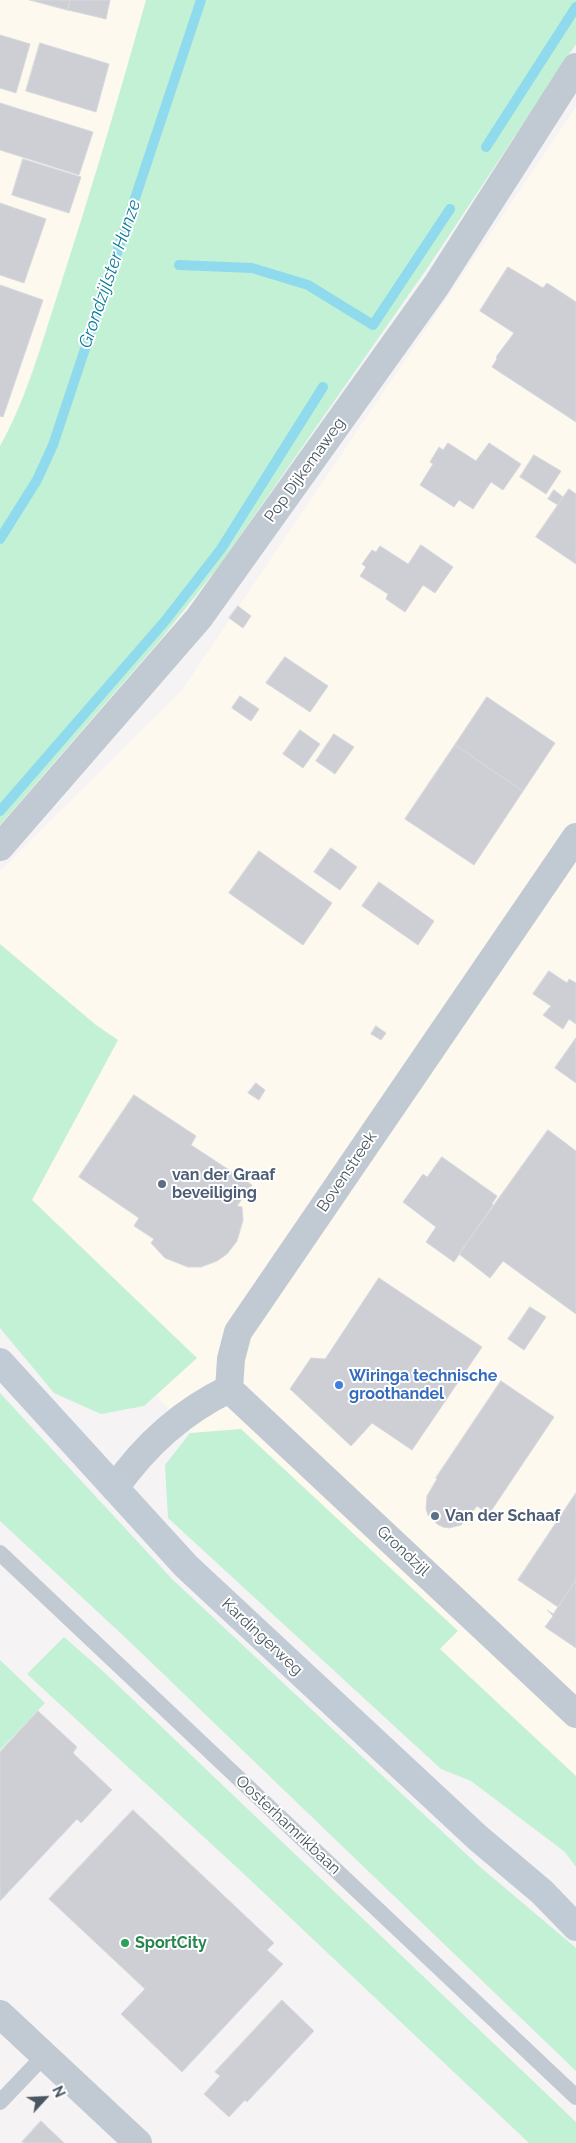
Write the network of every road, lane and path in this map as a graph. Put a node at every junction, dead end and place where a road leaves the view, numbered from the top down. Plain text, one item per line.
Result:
1 (576, 67) edge
2 (576, 837) edge
3 (0, 847) edge
4 (0, 1362) edge
5 (229, 1389) junction
6 (115, 1488) junction
7 (0, 1553) edge
8 (576, 1714) edge
9 (542, 1892) junction
10 (576, 1909) edge
11 (576, 1926) edge
12 (0, 2014) edge
13 (44, 2056) junction
14 (576, 2097) edge
15 (0, 2102) edge
16 (138, 2143) edge

1 - 3 street, Pop Dijkemaweg
2 - 5 street, Bovenstreek
4 - 6 street, Kardingerweg
5 - 6 street
5 - 8 street, Grondzijl
6 - 9 street, Kardingerweg
7 - 14 lane, Oosterhamrikbaan
9 - 10 street, Kardingerweg
9 - 11 street, Kardingerweg
12 - 13 street
13 - 15 lane
13 - 16 street

